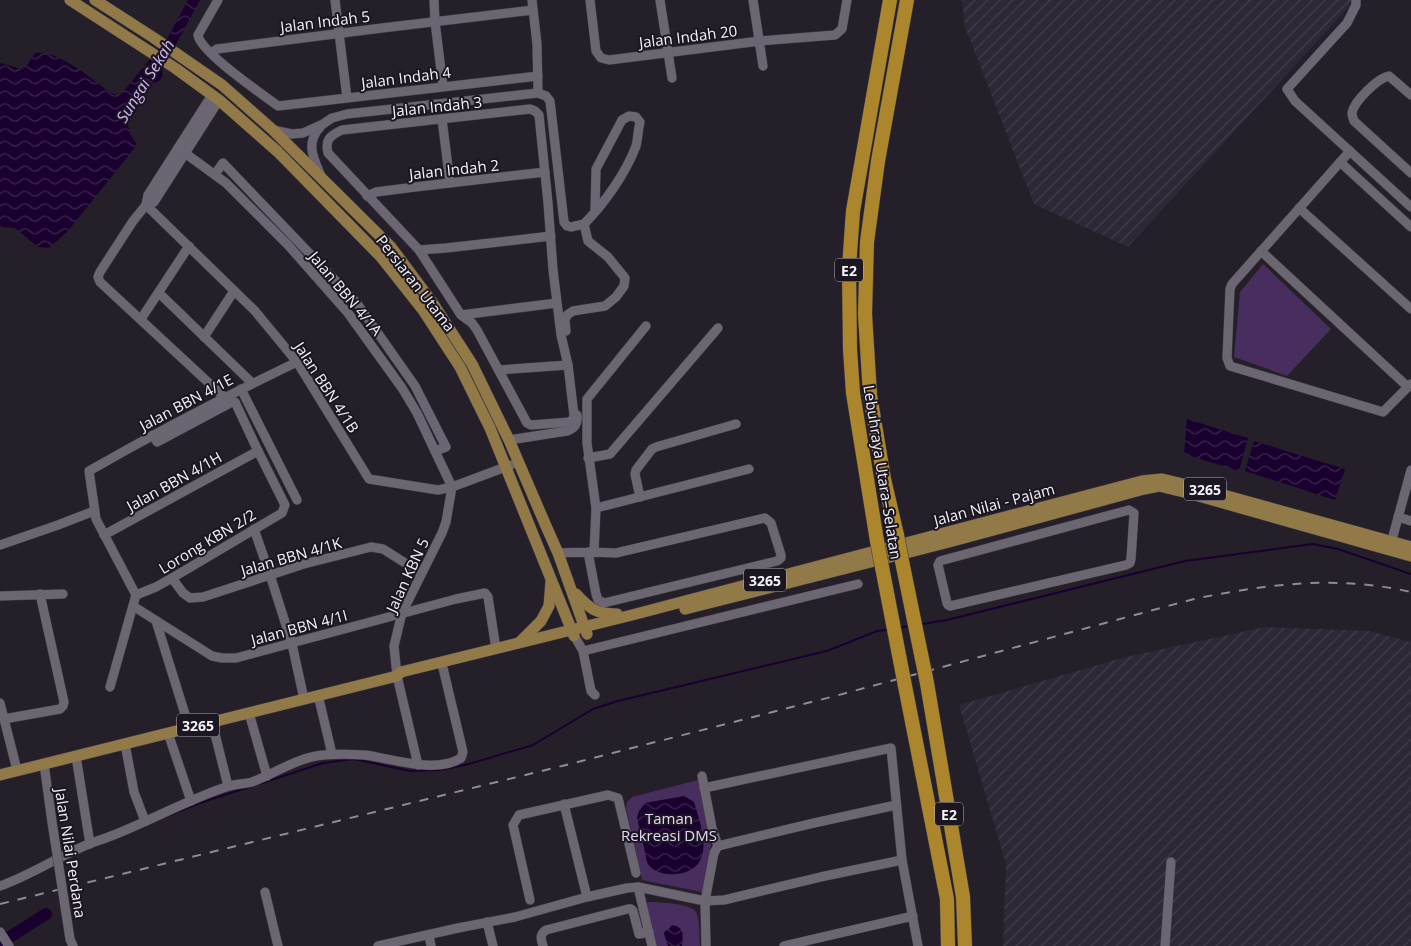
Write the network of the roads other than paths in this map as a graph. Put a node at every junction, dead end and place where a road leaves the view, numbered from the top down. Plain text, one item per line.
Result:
1 (70, 0) edge
2 (95, 0) edge
3 (218, 0) edge
4 (336, 0) edge
5 (434, 0) edge
6 (532, 0) edge
7 (590, 0) edge
8 (595, 0) edge
9 (660, 0) edge
10 (753, 0) edge
11 (847, 0) edge
12 (890, 0) edge
13 (907, 0) edge
14 (1356, 0) edge
15 (533, 10) junction
16 (435, 22) junction
17 (339, 34) junction
18 (760, 42) junction
19 (211, 53) junction
20 (667, 53) junction
21 (763, 66) dead end
22 (538, 76) junction
23 (672, 78) dead end
24 (443, 86) junction
25 (538, 93) junction
26 (1411, 95) edge
27 (216, 98) junction
28 (347, 98) junction
29 (405, 107) junction
30 (442, 119) junction
31 (406, 123) junction
32 (322, 124) junction
33 (273, 130) junction
34 (182, 151) junction
35 (1350, 151) junction
36 (1340, 162) junction
37 (545, 172) junction
38 (1411, 173) edge
39 (215, 174) junction
40 (321, 176) junction
41 (450, 183) junction
42 (367, 196) junction
43 (146, 205) junction
44 (1411, 207) edge
45 (1299, 208) junction
46 (594, 212) junction
47 (584, 224) junction
48 (1411, 226) edge
49 (551, 236) junction
50 (189, 246) junction
51 (419, 250) junction
52 (1261, 251) junction
53 (234, 291) junction
54 (159, 293) junction
55 (557, 303) junction
56 (1411, 309) edge
57 (461, 315) junction
58 (141, 319) junction
59 (646, 326) dead end
60 (718, 328) dead end
61 (204, 337) junction
62 (396, 359) junction
63 (297, 362) junction
64 (568, 365) junction
65 (387, 366) junction
66 (499, 370) junction
67 (252, 383) junction
68 (1409, 386) edge
69 (241, 389) junction
70 (225, 398) junction
71 (736, 424) dead end
72 (153, 435) junction
73 (508, 440) junction
74 (258, 451) junction
75 (435, 451) junction
76 (588, 458) junction
77 (518, 463) junction
78 (506, 467) junction
79 (749, 469) dead end
80 (1411, 470) edge
81 (452, 487) junction
82 (640, 497) junction
83 (297, 500) dead end
84 (596, 508) junction
85 (94, 512) junction
86 (1018, 517) junction
87 (1398, 517) junction
88 (1411, 521) edge
89 (254, 529) junction
90 (104, 535) junction
91 (1024, 538) junction
92 (948, 542) junction
93 (0, 544) edge
94 (1390, 546) junction
95 (1411, 547) edge
96 (591, 552) junction
97 (558, 553) junction
98 (1411, 556) edge
99 (952, 557) junction
100 (421, 573) junction
101 (270, 575) junction
102 (172, 578) junction
103 (551, 579) junction
104 (858, 584) dead end
105 (571, 589) junction
106 (763, 589) junction
107 (40, 594) junction
108 (63, 594) dead end
109 (136, 595) junction
110 (0, 596) edge
111 (133, 606) junction
112 (767, 606) junction
113 (402, 613) junction
114 (632, 614) junction
115 (156, 621) junction
116 (586, 630) junction
117 (573, 634) junction
118 (292, 644) junction
119 (519, 644) junction
120 (496, 649) junction
121 (584, 651) junction
122 (443, 668) junction
123 (397, 676) junction
124 (110, 687) dead end
125 (594, 695) dead end
126 (318, 696) junction
127 (304, 699) junction
128 (0, 707) edge
129 (249, 713) junction
130 (4, 719) junction
131 (212, 722) junction
132 (189, 728) junction
133 (168, 733) junction
134 (124, 744) junction
135 (332, 754) junction
136 (76, 756) junction
137 (44, 764) junction
138 (418, 765) junction
139 (17, 770) junction
140 (0, 775) edge
141 (267, 776) junction
142 (702, 776) dead end
143 (228, 786) junction
144 (704, 788) junction
145 (191, 801) junction
146 (564, 804) junction
147 (896, 805) junction
148 (145, 821) junction
149 (90, 844) junction
150 (718, 846) junction
151 (902, 860) junction
152 (1171, 862) dead end
153 (636, 873) dead end
154 (1, 883) edge
155 (638, 887) junction
156 (265, 892) dead end
157 (587, 897) junction
158 (530, 900) dead end
159 (705, 901) junction
160 (913, 916) junction
161 (487, 922) junction
162 (0, 932) edge
163 (649, 932) junction
164 (429, 935) junction
165 (72, 942) edge
166 (9, 946) edge
167 (278, 946) edge
168 (378, 946) edge
169 (431, 946) edge
170 (493, 946) edge
171 (542, 946) edge
172 (652, 946) edge
173 (706, 946) edge
174 (784, 946) edge
175 (918, 946) edge
176 (948, 946) edge
177 (965, 946) edge
178 (1165, 946) edge

1 - 27 main road, Persiaran Utama
2 - 33 main road, Persiaran Utama
3 - 19 street
4 - 17 street
5 - 16 street
6 - 15 street
7 - 8 street
7 - 20 street, Jalan Indah 20
9 - 20 street
10 - 18 street
11 - 18 street, Jalan Indah 20
12 - 176 highway, Lebuhraya Utara–Selatan / E2, bridge
13 - 177 highway, Lebuhraya Utara–Selatan / E2, bridge
14 - 35 street
15 - 16 street, Jalan Indah 5
15 - 22 street
16 - 17 street, Jalan Indah 5
16 - 24 street
17 - 19 street, Jalan Indah 5
17 - 28 street
18 - 20 street, Jalan Indah 20
18 - 21 street
19 - 28 street, Jalan Indah 4
20 - 23 street
22 - 24 street, Jalan Indah 4
22 - 25 street
24 - 28 street, Jalan Indah 4
25 - 29 street
25 - 47 street
26 - 38 street
27 - 34 street
27 - 78 main road, Persiaran Utama
29 - 31 street
29 - 32 street
30 - 31 street, Jalan Indah 3
30 - 37 street, Jalan Indah 3
30 - 41 street
31 - 42 street, Jalan Indah 3
32 - 33 street
32 - 40 street
33 - 40 main road, Persiaran Utama
34 - 39 street, Jalan BBN 4/1A
34 - 43 street
35 - 36 street
35 - 44 street
36 - 45 street
36 - 48 street
37 - 41 street, Jalan Indah 2
37 - 49 street
39 - 62 street
39 - 65 street, Jalan BBN 4/1A
40 - 73 main road, Persiaran Utama
41 - 42 street, Jalan Indah 2
42 - 51 street
43 - 50 street, Jalan BBN 4/1B
43 - 58 street
45 - 52 street
45 - 56 street
46 - 46 street
46 - 47 street
47 - 73 street
49 - 51 street
49 - 55 street
50 - 53 street, Jalan BBN 4/1B
50 - 54 street
51 - 57 street
52 - 68 street
52 - 68 street
53 - 61 street
53 - 63 street, Jalan BBN 4/1B
54 - 58 street
54 - 61 street
55 - 57 street
55 - 64 street
57 - 66 street
58 - 70 street
59 - 76 street
60 - 76 street
61 - 67 street
62 - 65 street
62 - 75 street
63 - 67 street, Jalan BBN 4/1E
63 - 81 street, Jalan BBN 4/1B
64 - 66 street
64 - 66 street
65 - 75 street, Jalan BBN 4/1A
67 - 69 street, Jalan BBN 4/1E
69 - 70 street, Jalan BBN 4/1E
69 - 83 street
70 - 72 street, Jalan BBN 4/1E
71 - 82 street
72 - 74 street
72 - 85 street, Jalan BBN 4/1E
73 - 77 main road, Persiaran Utama
74 - 89 street, Lorong KBN 2/2
74 - 90 street, Jalan BBN 4/1H
75 - 81 street, Jalan BBN 4/1A
76 - 84 street
77 - 78 street, Jalan BBN 4/1B
77 - 97 main road, Persiaran Utama
78 - 81 street, Jalan BBN 4/1B
78 - 103 main road, Persiaran Utama
79 - 82 street
80 - 87 street
81 - 100 street, Jalan KBN 5
82 - 84 street
84 - 96 street
85 - 90 street
85 - 93 street
86 - 91 street
86 - 92 main road, Jalan Nilai - Pajam / 3265
86 - 94 main road, Jalan Nilai - Pajam / 3265
86 - 114 main road, Jalan Nilai - Pajam / 3265
87 - 88 street
87 - 94 street
89 - 101 street
89 - 102 street, Lorong KBN 2/2
90 - 109 street
91 - 99 street
91 - 99 street
92 - 99 street
92 - 106 main road, Jalan Nilai - Pajam / 3265
94 - 95 main road, Jalan Nilai - Pajam / 3265
94 - 98 main road, Jalan Nilai - Pajam / 3265
96 - 96 street
96 - 97 street
97 - 105 main road, Persiaran Utama
100 - 101 street, Jalan BBN 4/1K
100 - 113 street, Jalan KBN 5
101 - 102 street, Jalan BBN 4/1K
101 - 118 street
102 - 109 street, Lorong KBN 2/2
103 - 117 main road, Persiaran Utama
103 - 119 main road
104 - 112 street
105 - 114 main road
105 - 116 main road, Persiaran Utama
106 - 112 street
106 - 116 main road, Jalan Nilai - Pajam / 3265
107 - 108 street
107 - 110 street
107 - 130 street
109 - 111 street
111 - 115 street, Jalan BBN 4/1I
111 - 124 street
112 - 121 street
113 - 118 street, Jalan BBN 4/1I
113 - 120 street, Jalan BBN 4/1I
113 - 123 street, Jalan KBN 5
114 - 116 main road, Jalan Nilai - Pajam / 3265
115 - 118 street, Jalan BBN 4/1I
115 - 132 street
116 - 117 main road, 3265
116 - 121 street
117 - 119 main road, 3265
117 - 121 street
117 - 122 main road, 3265
118 - 127 street
119 - 120 main road, 3265
120 - 123 main road, 3265
121 - 125 street
122 - 123 main road, 3265
122 - 138 street
123 - 126 main road, 3265
123 - 138 street, Jalan KBN 5
126 - 127 main road, 3265
126 - 135 street
127 - 129 main road, 3265
128 - 130 street
129 - 131 main road, 3265
129 - 141 street
130 - 139 street
131 - 132 main road, 3265
131 - 143 street
132 - 133 main road, 3265
133 - 134 main road, 3265
133 - 145 street
134 - 136 main road, 3265
134 - 148 street
135 - 138 street
135 - 141 street
136 - 137 main road, 3265
136 - 149 street
137 - 139 main road, 3265
137 - 165 street, Jalan Nilai Perdana, bridge
139 - 140 main road, 3265
141 - 143 street
142 - 144 street
143 - 145 street
144 - 147 street
144 - 150 street
145 - 148 street
146 - 153 street
146 - 157 street
146 - 158 street
147 - 150 street
147 - 151 street
148 - 149 street
149 - 154 street
150 - 159 street
151 - 159 street
151 - 160 street
152 - 178 street
155 - 157 street
155 - 159 street
155 - 163 street
156 - 167 street
157 - 161 street
159 - 173 street
160 - 174 street
160 - 175 street
161 - 164 street
161 - 170 street
162 - 166 street
163 - 171 street
163 - 172 street
164 - 168 street
164 - 169 street

